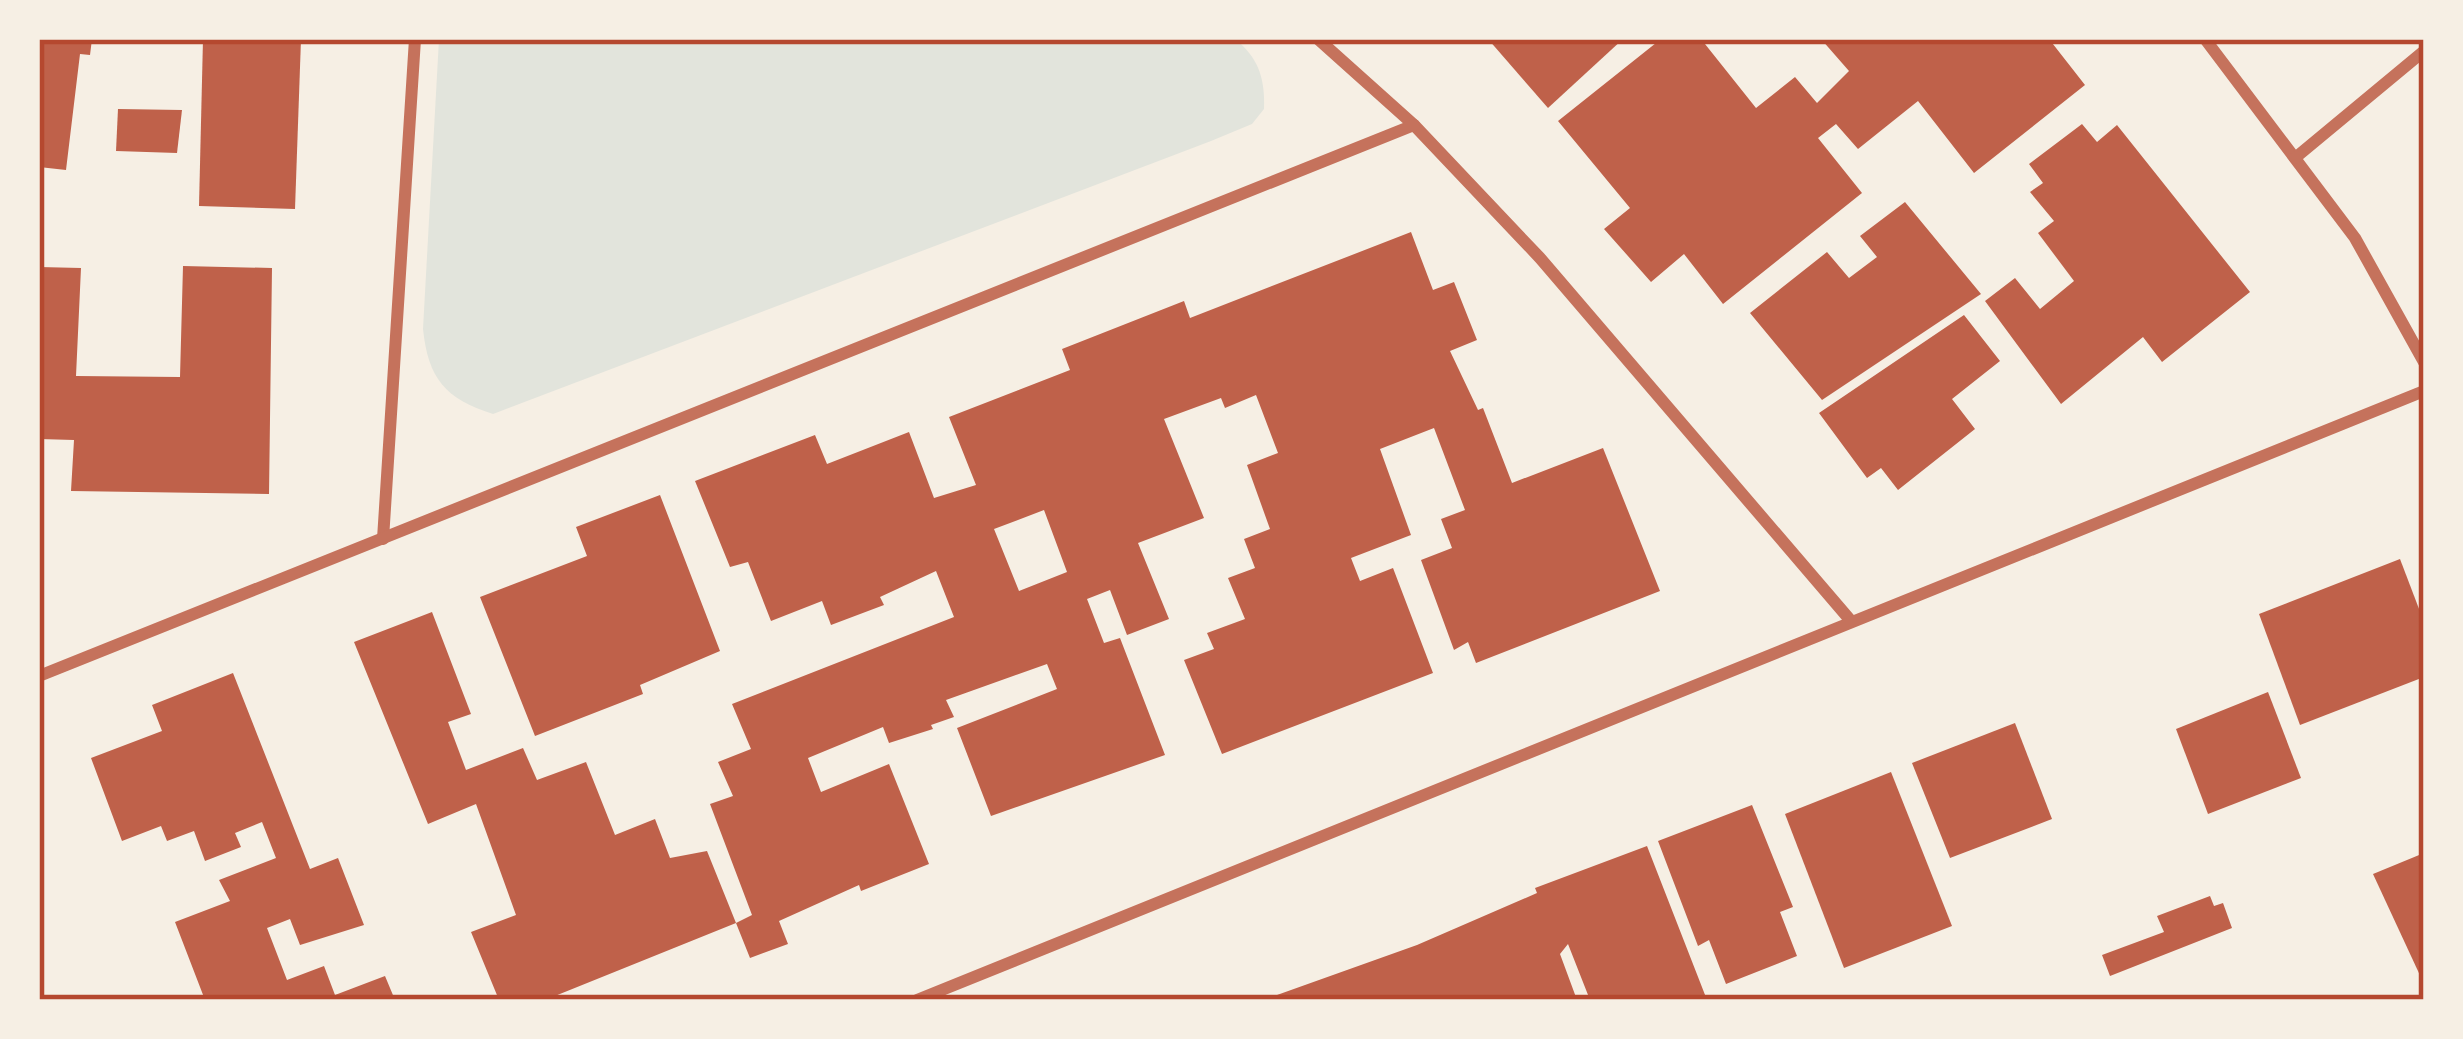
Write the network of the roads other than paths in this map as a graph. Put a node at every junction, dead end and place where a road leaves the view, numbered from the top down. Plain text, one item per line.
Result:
1 (415, 39) edge
2 (1318, 39) edge
3 (2205, 39) edge
4 (2424, 51) edge
5 (1414, 125) junction
6 (2295, 158) junction
7 (2424, 362) edge
8 (2424, 391) edge
9 (382, 539) junction
10 (1851, 621) junction
11 (39, 676) edge
12 (917, 1000) edge

1 - 9 street
2 - 5 street
3 - 6 street
4 - 6 street
5 - 9 street
5 - 10 street
6 - 7 street
8 - 10 street
9 - 11 street
10 - 12 street

